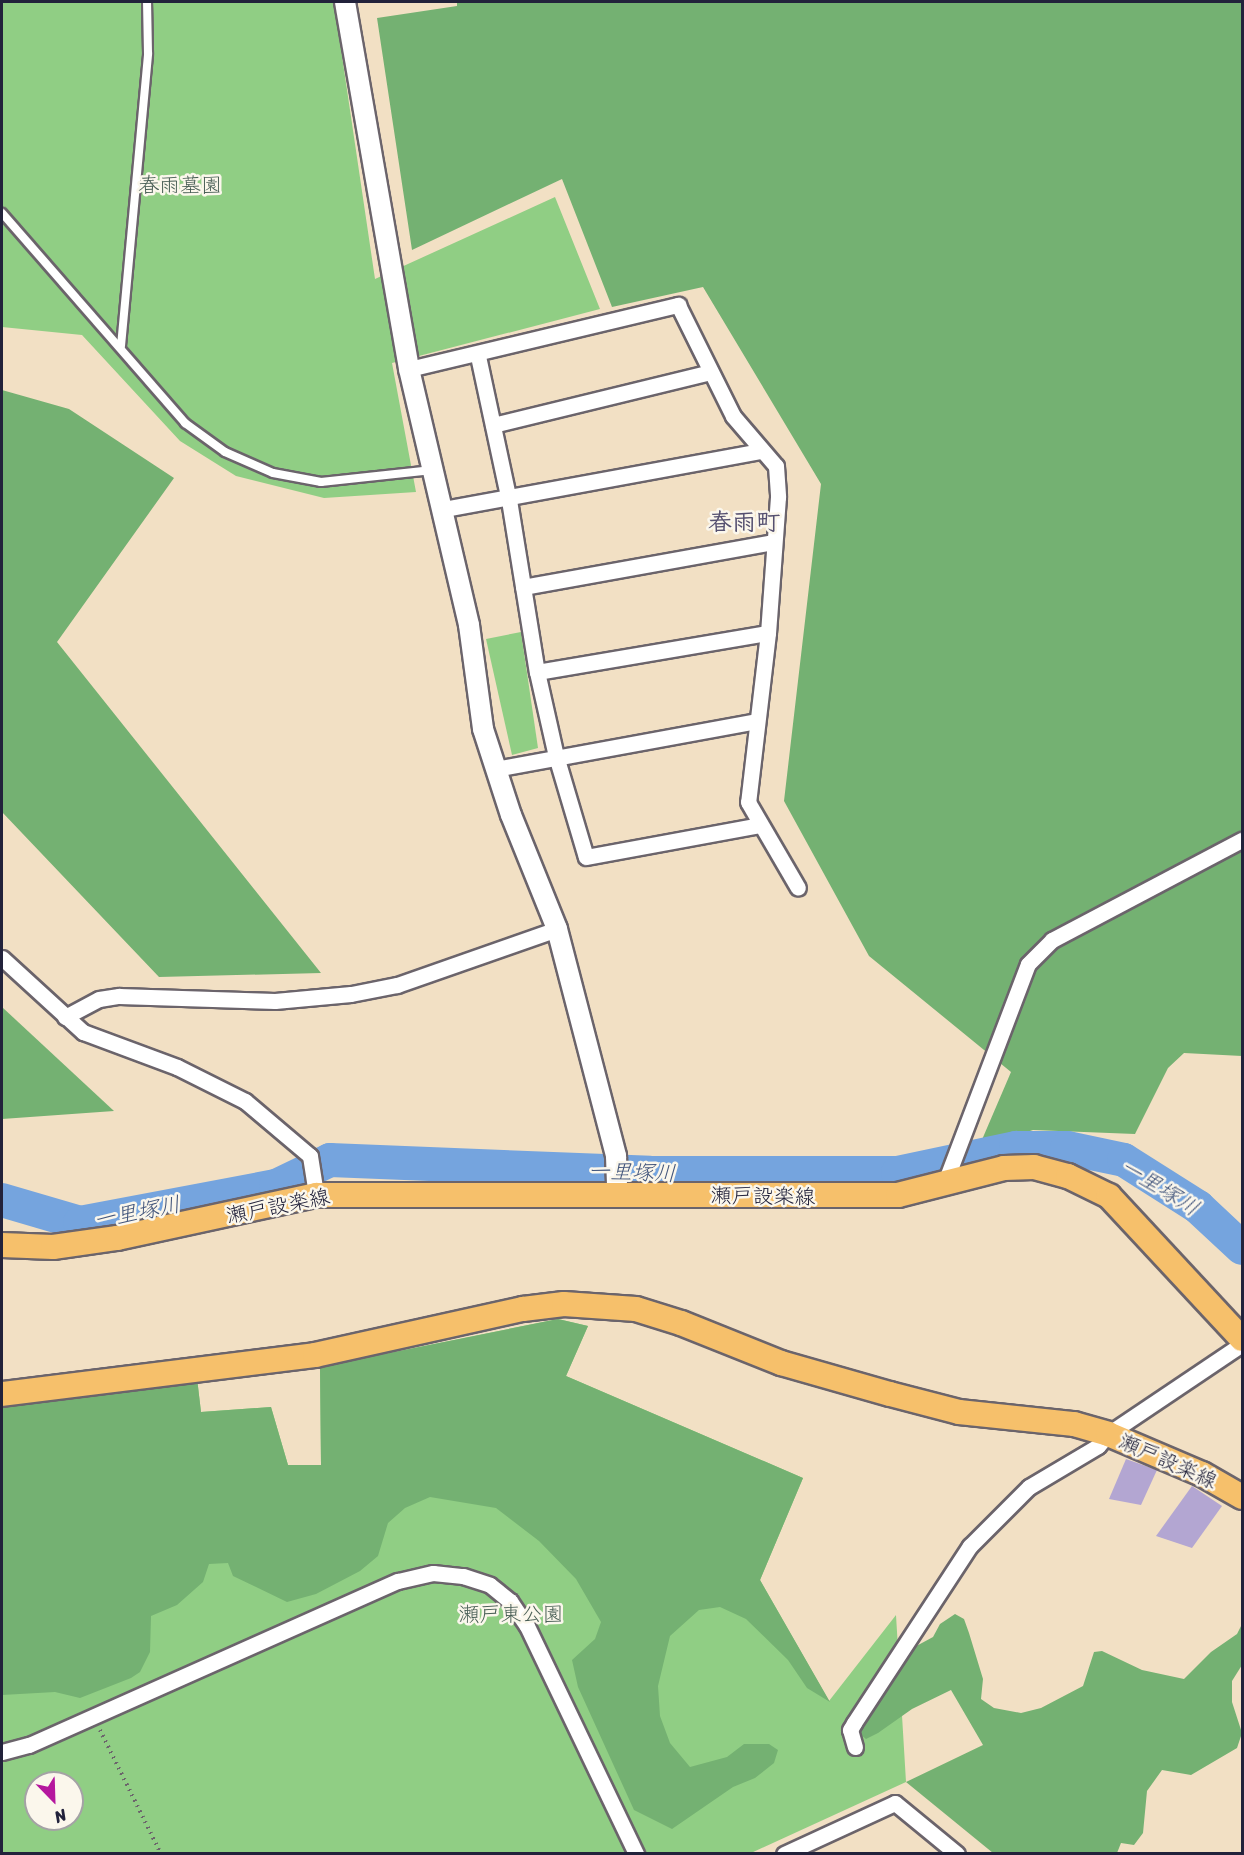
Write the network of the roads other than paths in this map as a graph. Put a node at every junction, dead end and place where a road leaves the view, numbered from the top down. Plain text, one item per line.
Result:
1 (147, 2) edge
2 (345, 2) edge
3 (2, 213) edge
4 (121, 346) junction
5 (478, 356) junction
6 (408, 369) junction
7 (711, 372) junction
8 (493, 425) junction
9 (760, 451) junction
10 (432, 470) junction
11 (509, 500) junction
12 (444, 509) junction
13 (774, 542) junction
14 (523, 587) junction
15 (768, 633) junction
16 (537, 672) junction
17 (756, 721) junction
18 (556, 756) junction
19 (495, 769) junction
20 (760, 825) junction
21 (1242, 840) edge
22 (798, 888) dead end
23 (557, 929) junction
24 (2, 958) edge
25 (65, 1017) junction
26 (945, 1182) junction
27 (316, 1191) junction
28 (617, 1193) junction
29 (2, 1245) edge
30 (1242, 1339) edge
31 (1242, 1344) edge
32 (2, 1394) edge
33 (1108, 1434) junction
34 (1242, 1497) edge
35 (855, 1747) dead end
36 (2, 1752) edge
37 (636, 1854) edge
38 (784, 1854) edge
39 (957, 1854) edge

1 - 4 lane
2 - 6 street
3 - 4 lane
4 - 10 lane
5 - 6 street
5 - 7 street
5 - 8 street
6 - 10 street
7 - 8 street
7 - 9 street
8 - 11 street
9 - 11 street
9 - 13 street
10 - 12 street
11 - 12 street
11 - 14 street
12 - 19 street
13 - 14 street
13 - 15 street
14 - 16 street
15 - 16 street
15 - 17 street
16 - 18 street
17 - 18 street
17 - 20 street
18 - 19 street
18 - 20 street
19 - 23 street
20 - 22 street
21 - 26 street
23 - 25 street
23 - 28 street
24 - 25 street
25 - 27 street
26 - 28 main road, 瀬戸設楽線
26 - 30 main road, 瀬戸設楽線
27 - 28 main road, 瀬戸設楽線
27 - 29 main road, 瀬戸設楽線
31 - 33 street
32 - 33 main road, 瀬戸設楽線
33 - 34 main road, 瀬戸設楽線
33 - 35 street
36 - 37 street
38 - 39 street

